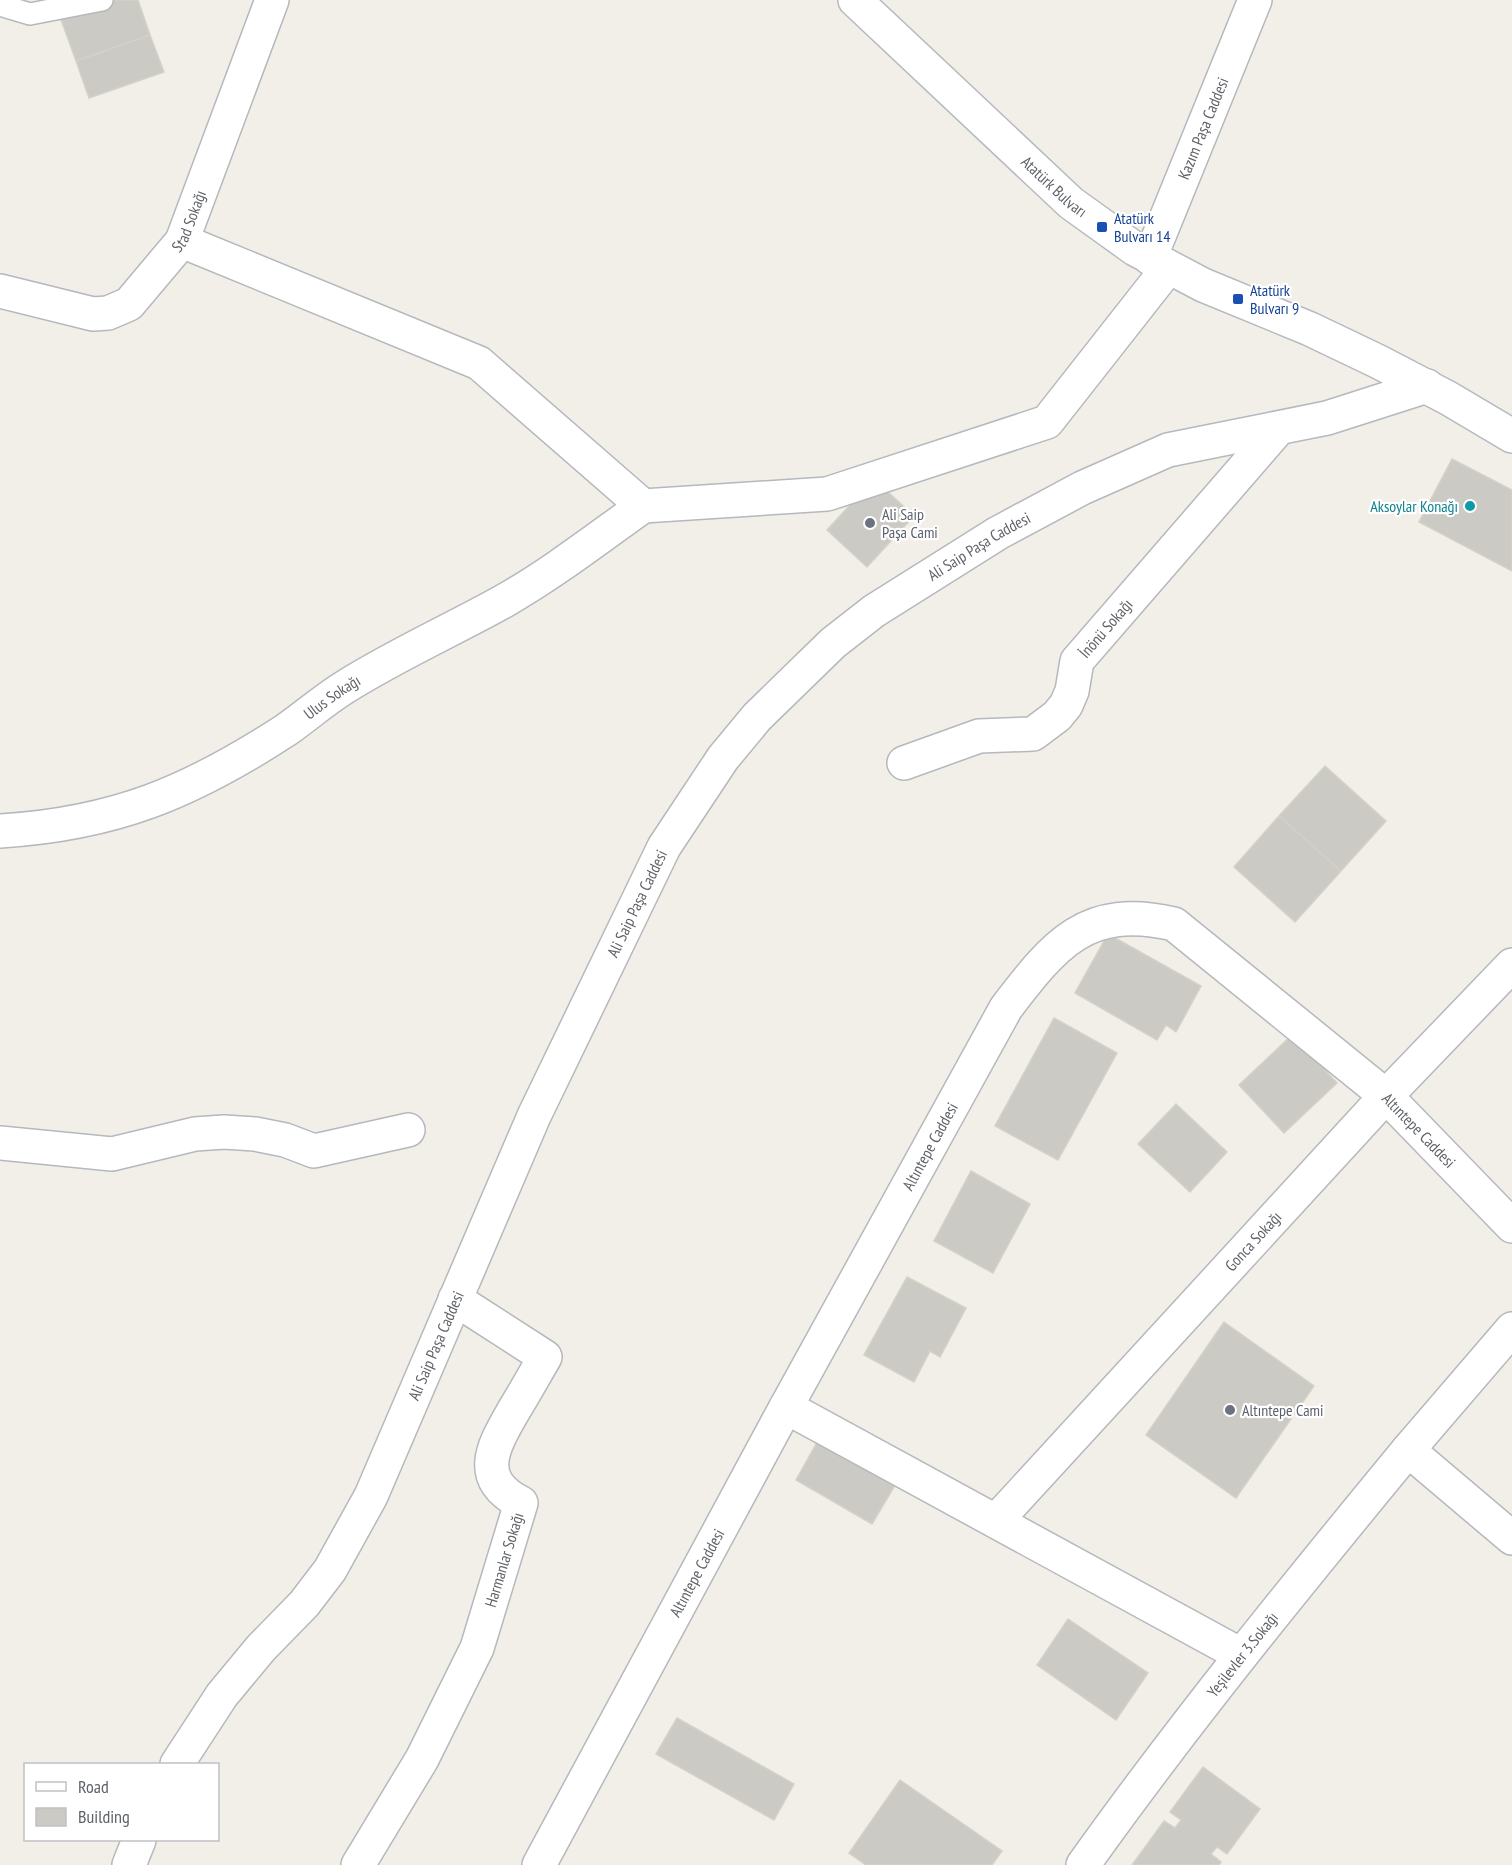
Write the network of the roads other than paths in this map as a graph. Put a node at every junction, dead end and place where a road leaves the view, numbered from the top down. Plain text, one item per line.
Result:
1 (102, 0) edge
2 (272, 0) edge
3 (855, 0) edge
4 (1254, 0) edge
5 (0, 5) edge
6 (182, 241) junction
7 (1159, 263) junction
8 (0, 291) edge
9 (1426, 387) junction
10 (1279, 428) junction
11 (1512, 436) edge
12 (643, 506) junction
13 (904, 764) dead end
14 (0, 831) edge
15 (1512, 965) edge
16 (1386, 1096) junction
17 (408, 1130) dead end
18 (0, 1143) edge
19 (1512, 1226) edge
20 (455, 1299) junction
21 (1512, 1329) edge
22 (786, 1407) junction
23 (1408, 1450) junction
24 (996, 1521) junction
25 (1512, 1538) edge
26 (1241, 1655) junction
27 (178, 1763) edge
28 (138, 1841) edge
29 (129, 1865) edge
30 (358, 1865) edge
31 (539, 1865) edge
32 (1083, 1865) edge

1 - 5 lane
2 - 6 street, Stad Sokağı
3 - 7 street, Atatürk Bulvarı
4 - 7 street, Kazım Paşa Caddesi
6 - 8 street, Stad Sokağı
6 - 12 street
7 - 9 street, Atatürk Bulvarı
7 - 12 street, Kazım Paşa Caddesi
9 - 10 street, Ali Saip Paşa Caddesi
9 - 11 street, Atatürk Bulvarı
10 - 13 street, İnönü Sokağı
10 - 20 street, Ali Saip Paşa Caddesi
12 - 14 street, Ulus Sokağı
15 - 16 street, Gonca Sokağı
16 - 19 street, Altıntepe Caddesi
16 - 22 street, Altıntepe Caddesi
16 - 24 street, Gonca Sokağı
17 - 18 street
20 - 27 street, Ali Saip Paşa Caddesi
20 - 30 street, Harmanlar Sokağı
21 - 23 street, Yeşilevler 3.Sokağı
22 - 24 street
22 - 31 street, Altıntepe Caddesi
23 - 25 street
23 - 26 street, Yeşilevler 3.Sokağı
24 - 26 street
26 - 32 street, Yeşilevler 3.Sokağı
28 - 29 street

